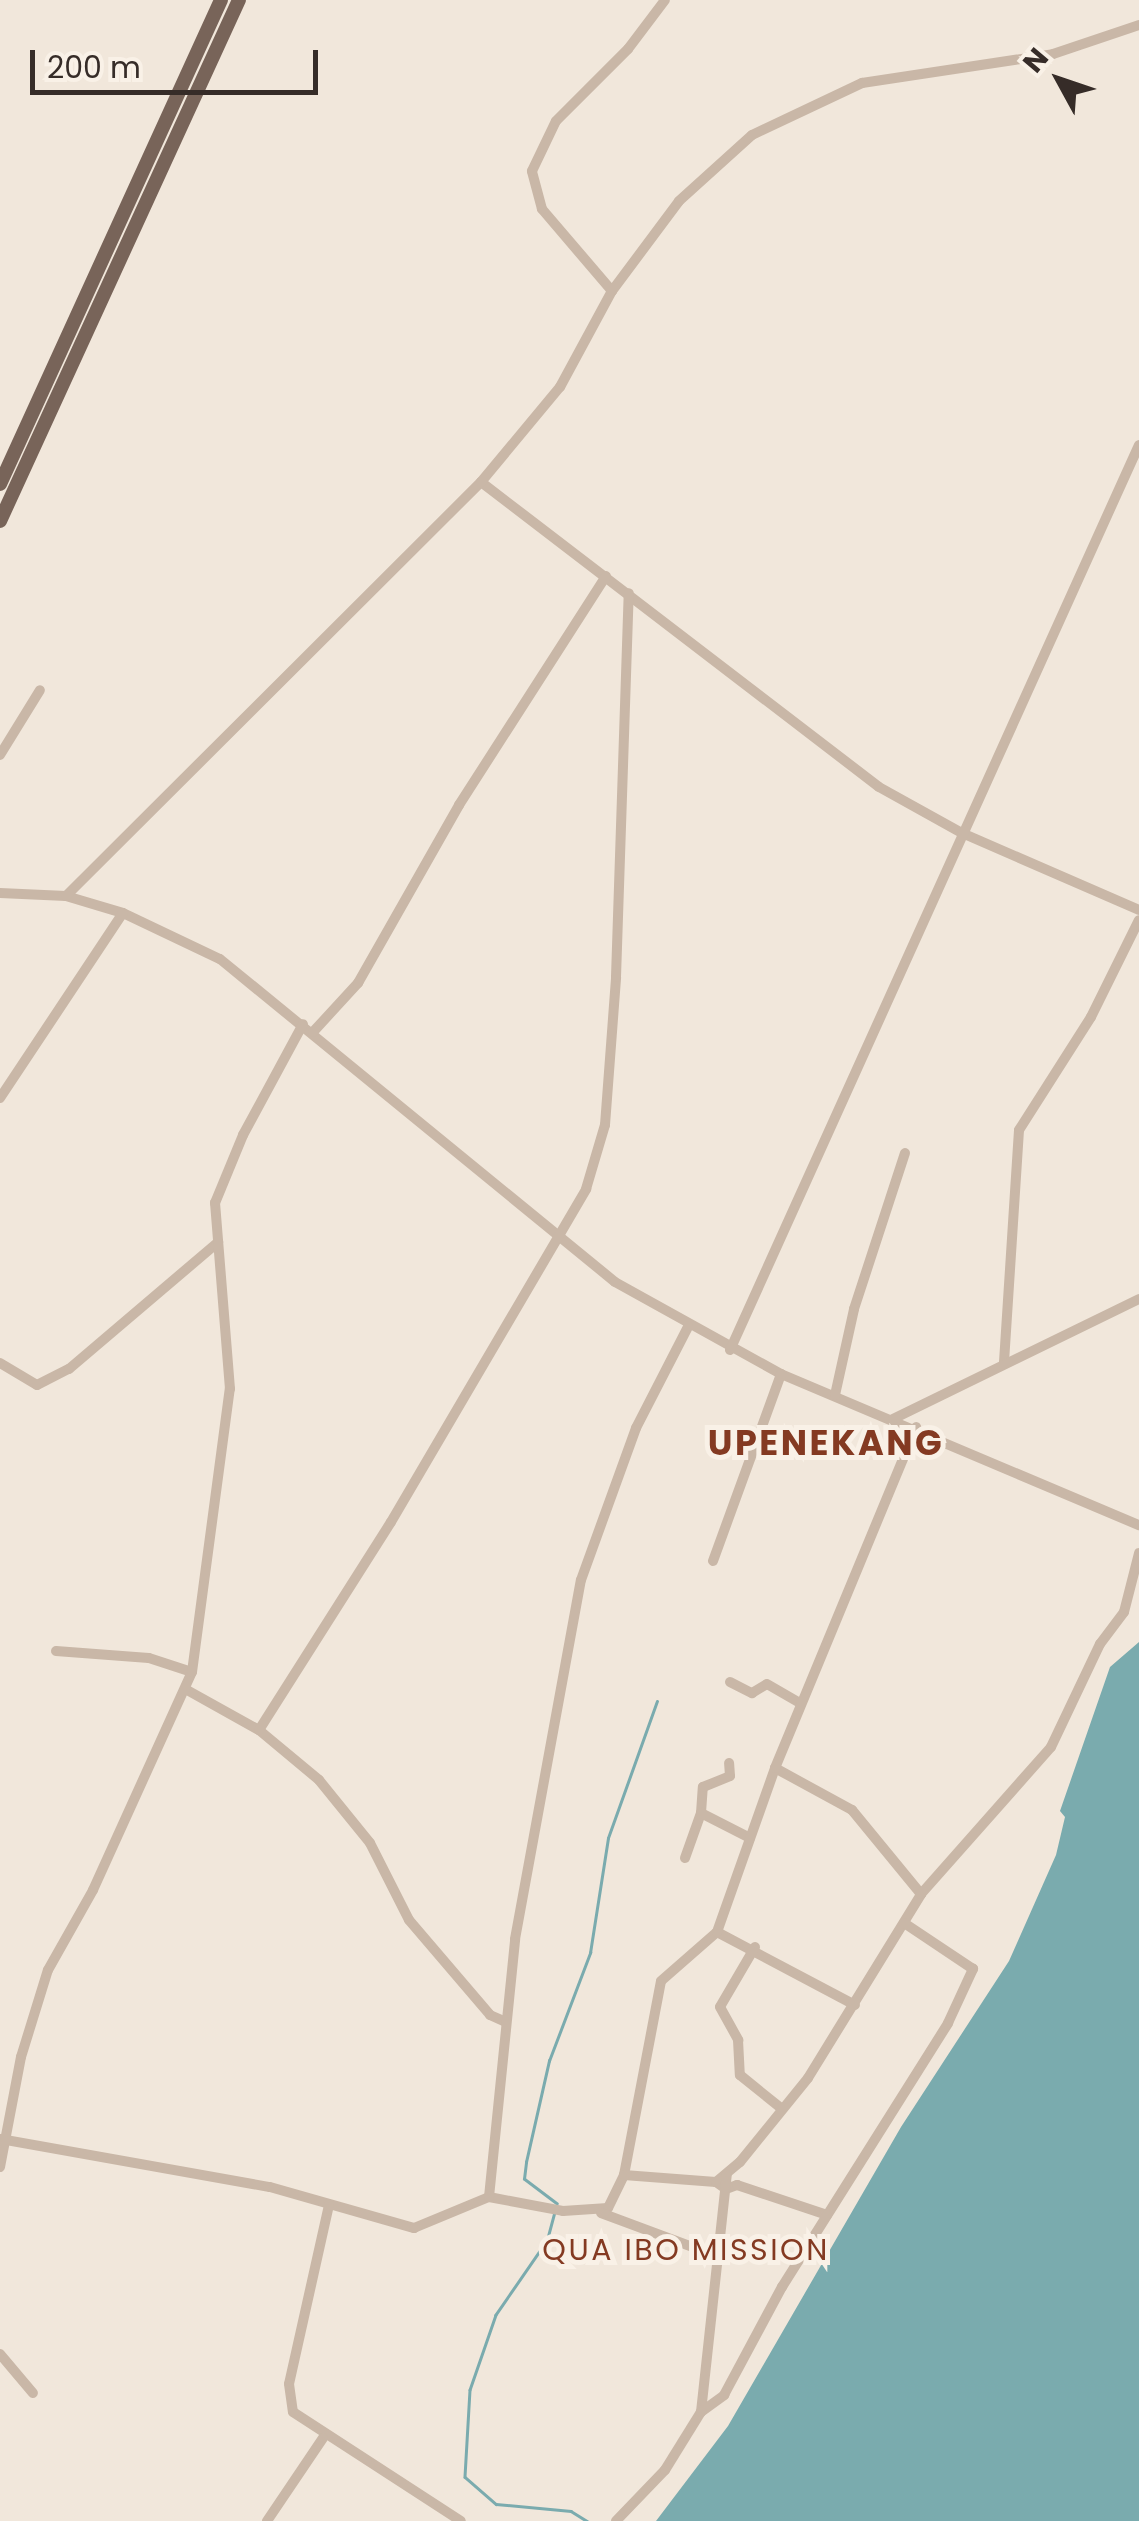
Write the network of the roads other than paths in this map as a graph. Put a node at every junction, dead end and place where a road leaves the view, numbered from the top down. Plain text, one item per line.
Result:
1 (220, 0) edge
2 (239, 0) edge
3 (666, 0) edge
4 (1139, 25) edge
5 (612, 290) junction
6 (1139, 445) edge
7 (481, 482) junction
8 (0, 484) edge
9 (0, 522) edge
10 (606, 576) junction
11 (630, 593) junction
12 (40, 690) dead end
13 (0, 755) edge
14 (962, 833) junction
15 (0, 893) edge
16 (66, 896) junction
17 (1139, 910) edge
18 (124, 913) junction
19 (1139, 920) edge
20 (303, 1024) junction
21 (313, 1032) junction
22 (0, 1098) edge
23 (905, 1153) dead end
24 (556, 1236) junction
25 (218, 1242) junction
26 (1139, 1299) edge
27 (688, 1327) junction
28 (730, 1350) junction
29 (1004, 1362) junction
30 (0, 1364) edge
31 (781, 1374) junction
32 (835, 1395) junction
33 (893, 1419) junction
34 (916, 1427) junction
35 (1139, 1525) edge
36 (1139, 1553) edge
37 (713, 1561) dead end
38 (56, 1651) dead end
39 (192, 1672) junction
40 (730, 1682) dead end
41 (187, 1690) junction
42 (801, 1704) junction
43 (259, 1730) junction
44 (729, 1763) dead end
45 (775, 1768) junction
46 (701, 1813) junction
47 (750, 1838) junction
48 (684, 1858) dead end
49 (921, 1894) junction
50 (904, 1923) junction
51 (717, 1932) junction
52 (756, 1948) junction
53 (855, 2006) junction
54 (506, 2022) junction
55 (782, 2109) junction
56 (2, 2139) edge
57 (0, 2167) edge
58 (726, 2174) junction
59 (624, 2175) junction
60 (716, 2182) junction
61 (726, 2190) junction
62 (490, 2197) junction
63 (329, 2204) junction
64 (600, 2213) junction
65 (828, 2214) junction
66 (719, 2257) junction
67 (0, 2354) edge
68 (33, 2393) dead end
69 (700, 2412) junction
70 (324, 2438) junction
71 (268, 2521) edge
72 (461, 2521) edge
73 (616, 2521) edge

1 - 8 main road
2 - 9 main road
3 - 5 street
4 - 5 street
5 - 7 street
6 - 14 street
7 - 10 street
7 - 16 street
10 - 11 street
10 - 21 street
11 - 14 street
11 - 24 street
12 - 13 street
14 - 17 street
14 - 28 street
15 - 16 street
16 - 18 street
18 - 20 street
18 - 22 street
19 - 29 street
20 - 21 street
20 - 25 street
21 - 24 street
23 - 32 street
24 - 27 street
24 - 43 street
25 - 30 street
25 - 39 street
26 - 29 street
27 - 28 street
27 - 54 street
28 - 31 street
29 - 33 street
31 - 32 street
31 - 37 street
32 - 33 street
33 - 34 street
34 - 35 street
34 - 42 street
36 - 49 street
38 - 39 street
39 - 41 street
40 - 42 street
41 - 43 street
41 - 56 street
42 - 45 street
43 - 54 street
44 - 46 street
45 - 47 street
45 - 49 street
46 - 47 street
46 - 48 street
47 - 51 street
49 - 50 street
50 - 53 street
50 - 65 street
51 - 52 street
51 - 59 street
52 - 53 street
52 - 55 street
53 - 55 street
54 - 62 street
55 - 58 street
56 - 57 street
56 - 63 street
58 - 60 street
58 - 61 street
59 - 60 street
59 - 64 street
60 - 61 street
61 - 65 street
61 - 66 street
62 - 63 street
62 - 64 street
63 - 70 street
64 - 66 street
65 - 69 street
66 - 69 street
67 - 68 street
69 - 73 street
70 - 71 street
70 - 72 street

